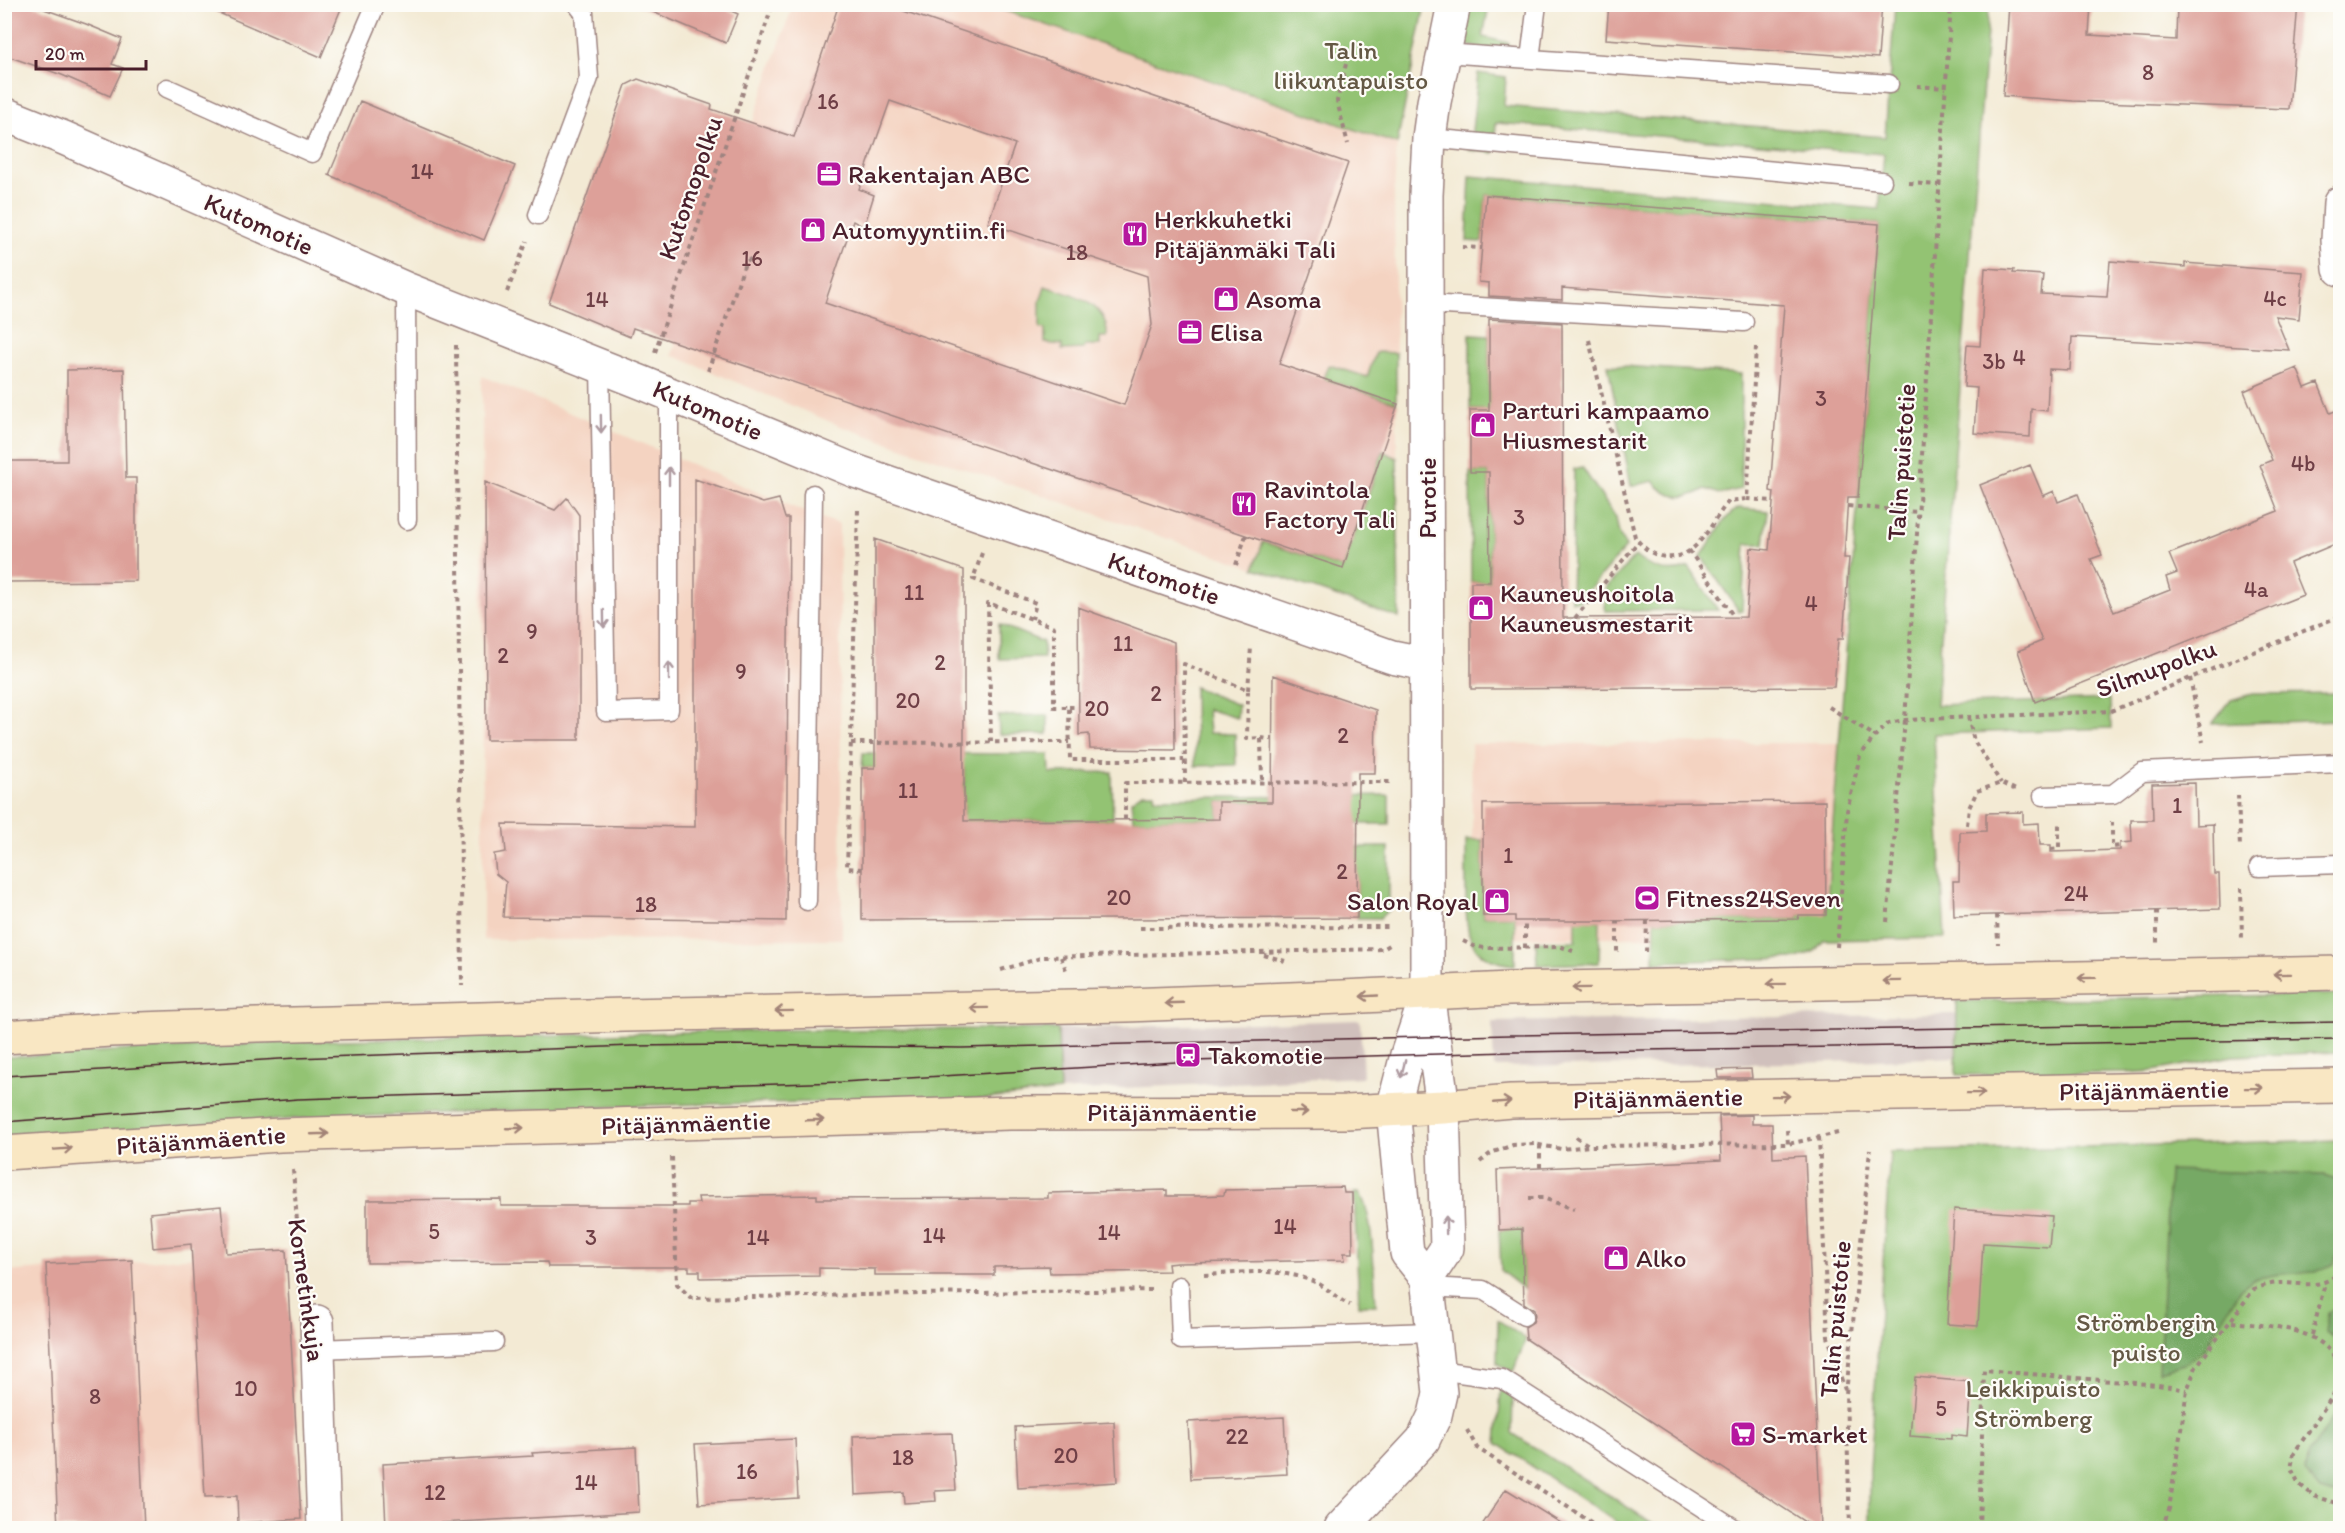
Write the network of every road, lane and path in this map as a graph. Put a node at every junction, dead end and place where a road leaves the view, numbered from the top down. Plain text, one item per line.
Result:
1 (376, 4) edge
2 (577, 4) edge
3 (773, 4) edge
4 (1454, 4) edge
5 (1537, 4) edge
6 (1951, 4) edge
7 (1444, 53) junction
8 (1530, 59) junction
9 (1346, 63) dead end
10 (1889, 84) dead end
11 (167, 88) dead end
12 (4, 114) edge
13 (1429, 138) junction
14 (1348, 144) dead end
15 (1882, 181) dead end
16 (2340, 203) edge
17 (538, 215) dead end
18 (525, 246) dead end
19 (1455, 246) dead end
20 (1482, 248) dead end
21 (752, 258) dead end
22 (2340, 269) edge
23 (406, 289) junction
24 (505, 296) dead end
25 (1426, 304) junction
26 (1583, 313) junction
27 (467, 314) junction
28 (1744, 322) joint
29 (600, 366) junction
30 (707, 375) dead end
31 (656, 388) junction
32 (813, 494) dead end
33 (1747, 499) junction
34 (1773, 501) dead end
35 (1848, 506) dead end
36 (858, 510) dead end
37 (1918, 512) junction
38 (407, 520) dead end
39 (1246, 535) dead end
40 (1638, 542) junction
41 (1689, 550) junction
42 (982, 553) dead end
43 (1235, 568) dead end
44 (2340, 616) edge
45 (1734, 617) dead end
46 (1575, 618) dead end
47 (1032, 619) junction
48 (1251, 647) dead end
49 (1427, 664) junction
50 (2190, 678) junction
51 (1248, 690) junction
52 (1069, 707) junction
53 (1079, 707) dead end
54 (1829, 707) dead end
55 (1968, 717) junction
56 (1905, 720) junction
57 (1875, 736) junction
58 (1261, 738) junction
59 (1272, 739) dead end
60 (991, 742) junction
61 (1069, 742) junction
62 (851, 743) junction
63 (1184, 760) junction
64 (2340, 764) edge
65 (2237, 768) junction
66 (2208, 769) junction
67 (1262, 782) junction
68 (1394, 782) dead end
69 (1185, 783) junction
70 (2001, 783) junction
71 (2043, 796) joint
72 (1125, 820) dead end
73 (1967, 825) dead end
74 (2240, 851) dead end
75 (2340, 864) edge
76 (2259, 867) dead end
77 (862, 869) dead end
78 (2241, 887) dead end
79 (807, 901) dead end
80 (2157, 911) dead end
81 (1997, 915) dead end
82 (1617, 920) dead end
83 (1647, 920) dead end
84 (1525, 921) dead end
85 (1887, 922) dead end
86 (1393, 927) dead end
87 (1140, 928) dead end
88 (2242, 944) dead end
89 (2157, 945) dead end
90 (1525, 948) dead end
91 (1998, 948) dead end
92 (1836, 951) dead end
93 (1617, 953) dead end
94 (1646, 953) dead end
95 (1061, 957) dead end
96 (2340, 973) edge
97 (1068, 977) dead end
98 (462, 988) dead end
99 (1427, 993) junction
100 (4, 1036) edge
101 (2340, 1086) edge
102 (1443, 1107) junction
103 (1393, 1109) junction
104 (1540, 1145) dead end
105 (1590, 1146) dead end
106 (672, 1147) dead end
107 (1870, 1150) dead end
108 (4, 1153) edge
109 (292, 1160) dead end
110 (1540, 1168) dead end
111 (1529, 1198) dead end
112 (1574, 1209) dead end
113 (2340, 1271) edge
114 (1428, 1282) junction
115 (2325, 1283) junction
116 (1179, 1288) junction
117 (1357, 1308) dead end
118 (1524, 1316) dead end
119 (2232, 1322) junction
120 (1432, 1332) junction
121 (2312, 1335) junction
122 (318, 1336) junction
123 (494, 1342) dead end
124 (2340, 1368) edge
125 (1438, 1370) junction
126 (2340, 1385) edge
127 (2187, 1390) junction
128 (1846, 1394) junction
129 (1477, 1448) dead end
130 (2340, 1504) edge
131 (324, 1528) edge
132 (1341, 1528) edge
133 (1600, 1528) edge
134 (1734, 1528) edge
135 (1850, 1528) edge
136 (1979, 1528) edge
137 (2162, 1528) edge

1 - 11 lane
2 - 17 lane
3 - 31 path, Kutomopolku
4 - 7 street, Purotie
5 - 8 lane
6 - 37 path, Talin puistotie
7 - 8 lane
7 - 13 street, Purotie
8 - 10 lane
9 - 14 path
12 - 23 street, Kutomotie
13 - 15 lane
13 - 25 street, Purotie
16 - 22 street
18 - 24 path
19 - 20 path
21 - 30 path
23 - 27 street, Kutomotie
23 - 38 lane
25 - 26 lane
25 - 49 street, Purotie
26 - 28 lane
26 - 40 path
27 - 29 street, Kutomotie
27 - 98 path
28 - 33 path
29 - 31 street, Kutomotie
29 -> 31 lane
31 - 49 street, Kutomotie
32 - 79 lane
33 - 34 path
33 - 41 path
35 - 37 path
36 - 62 path
37 - 56 path, Talin puistotie
39 - 43 path
40 - 41 path
40 - 46 path
41 - 45 path
42 - 47 path
44 - 50 path, Silmupolku
47 - 52 path
47 - 60 path
48 - 51 path
49 - 99 street, Purotie
50 - 55 path, Silmupolku
50 - 66 path
51 - 58 path
51 - 63 path
52 - 53 path
52 - 61 path
54 - 57 path
55 - 56 path, Silmupolku
55 - 70 path
56 - 57 path
56 - 85 path, Talin puistotie
57 - 92 path
58 - 59 path
58 - 67 path
60 - 61 path
60 - 62 path
61 - 63 path
62 - 77 path
63 - 69 path
64 - 65 lane
65 - 66 lane
65 - 74 path
66 - 71 lane
67 - 68 path
67 - 69 path
69 - 72 path
70 - 71 path
70 - 73 path
75 - 76 lane
78 - 88 path
80 - 89 path
81 - 91 path
82 - 93 path
83 - 94 path
84 - 90 path
86 - 87 path
95 - 97 path
96 -> 99 main road
99 -> 100 main road
99 - 102 street
99 -> 103 street
102 -> 101 main road, Pitäjänmäentie
102 - 103 main road, Pitäjänmäentie
114 -> 102 street
108 -> 103 main road, Pitäjänmäentie
103 - 114 street
104 - 110 path
105 - 128 path
106 - 116 path
107 - 128 path, Talin puistotie
109 - 122 path, Kornetinkuja
111 - 112 path
113 - 115 path
114 - 118 lane
114 - 120 street
115 - 119 path
115 - 121 path
116 - 117 path
116 - 120 lane
119 - 121 path
119 - 127 path
120 - 125 street
121 - 124 path
122 - 123 lane
122 - 131 street, Kornetinkuja
125 - 132 street
125 - 134 lane
126 - 130 path
127 - 136 path
127 - 137 path
128 - 135 path, Talin puistotie
129 - 133 path

